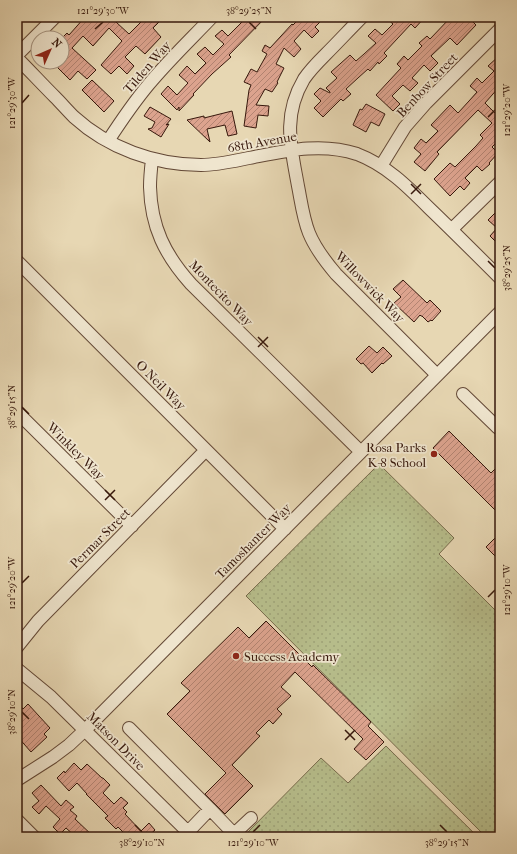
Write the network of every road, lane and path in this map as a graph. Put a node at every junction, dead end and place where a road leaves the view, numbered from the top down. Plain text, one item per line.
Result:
1 (55, 17) edge
2 (212, 17) edge
3 (362, 17) edge
4 (500, 29) edge
5 (17, 56) edge
6 (108, 141) junction
7 (292, 150) junction
8 (152, 159) junction
9 (381, 166) junction
10 (500, 182) edge
11 (452, 229) junction
12 (17, 261) edge
13 (500, 278) edge
14 (500, 312) edge
15 (437, 375) junction
16 (464, 394) dead end
17 (17, 412) edge
18 (498, 428) dead end
19 (206, 450) junction
20 (361, 452) junction
21 (132, 526) junction
22 (285, 529) junction
23 (17, 647) edge
24 (17, 669) edge
25 (129, 728) dead end
26 (85, 730) junction
27 (17, 780) edge
28 (210, 809) junction
29 (251, 818) dead end
30 (17, 820) edge
31 (190, 834) edge
32 (34, 837) edge

1 - 5 street
2 - 6 street, Tilden Way
3 - 7 street, Willowwick Way
4 - 9 street, Benbow Street
5 - 6 street, 68th Avenue
6 - 8 street, 68th Avenue
7 - 8 street, 68th Avenue
7 - 9 street, 68th Avenue
7 - 15 street, Willowwick Way
8 - 20 street, Montecito Way
9 - 11 street, 68th Avenue
10 - 11 street
11 - 13 street, 68th Avenue
12 - 19 street, O Neil Way
14 - 15 street, Tamoshanter Way
15 - 20 street, Tamoshanter Way
16 - 18 street
17 - 21 street, Winkley Way
19 - 21 street, Permar Street
19 - 22 street, O Neil Way
20 - 22 street, Tamoshanter Way
21 - 23 street, Permar Street
22 - 26 street, Tamoshanter Way
24 - 26 street, Matson Drive
25 - 28 street
26 - 27 street, Tamoshanter Way
26 - 31 street, Matson Drive
28 - 29 street
28 - 31 street
30 - 32 street

